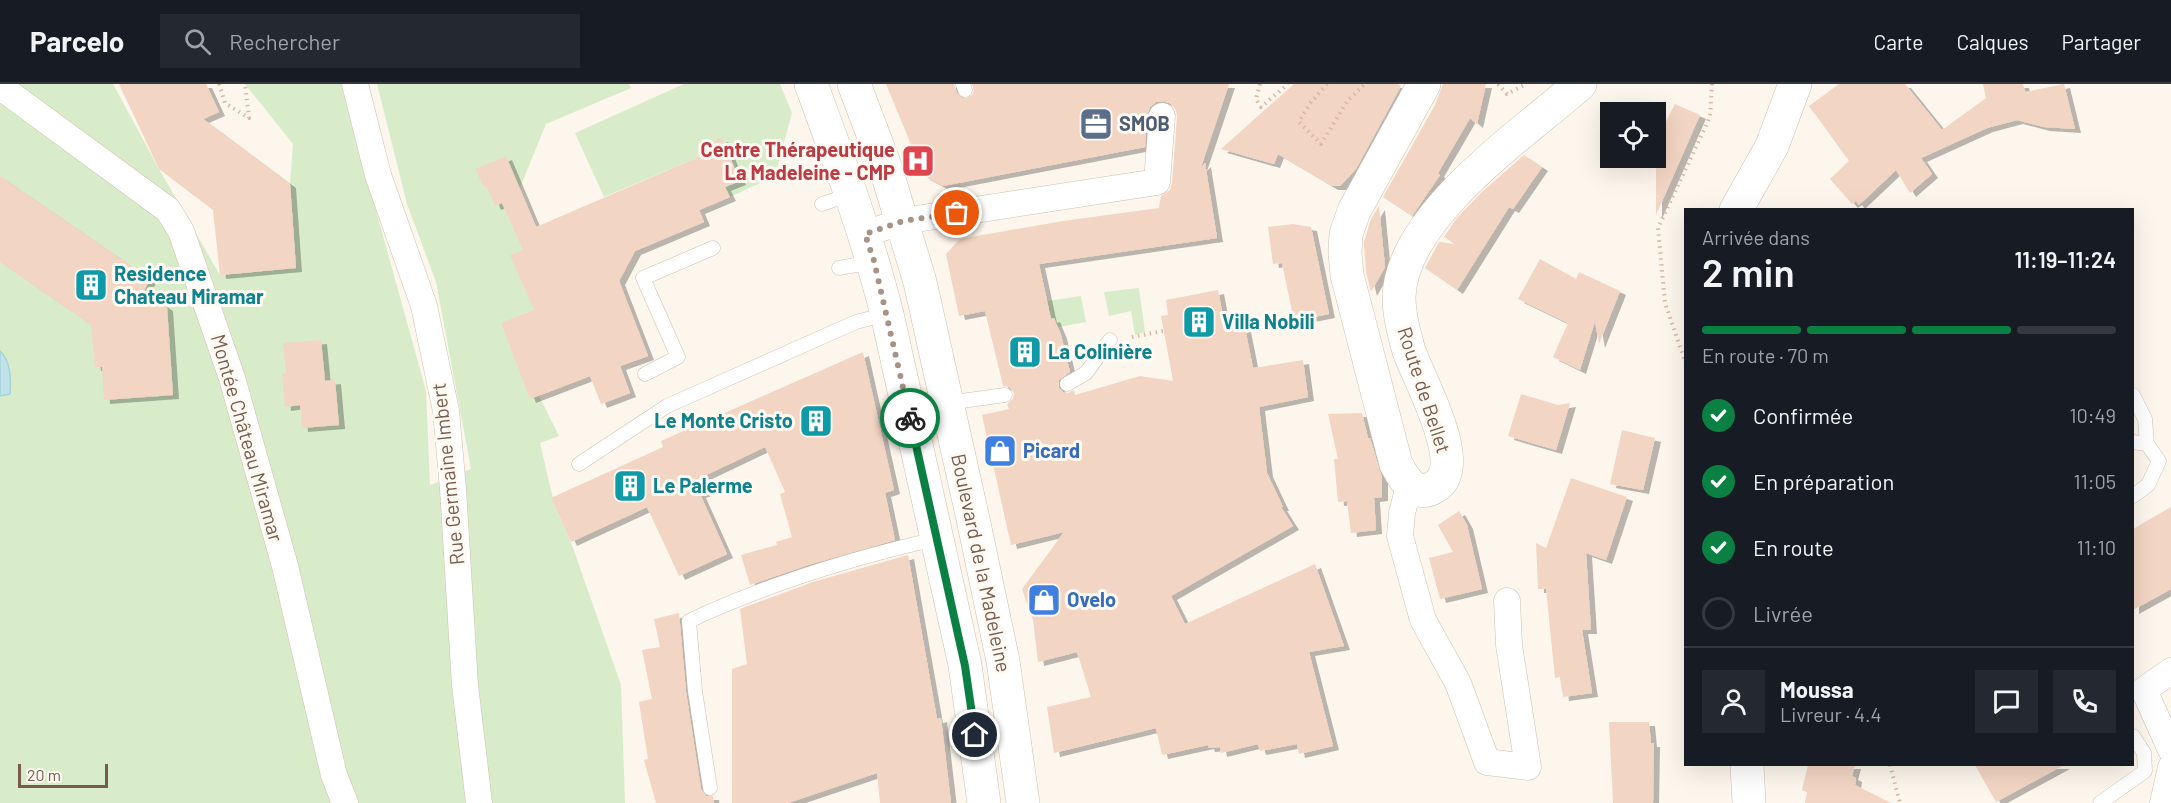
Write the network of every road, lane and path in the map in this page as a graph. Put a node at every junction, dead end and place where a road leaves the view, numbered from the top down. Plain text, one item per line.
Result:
1 (219, 84) edge
2 (245, 84) edge
3 (355, 84) edge
4 (811, 84) edge
5 (854, 84) edge
6 (1260, 84) edge
7 (1288, 84) edge
8 (1327, 84) edge
9 (1365, 84) edge
10 (1424, 84) edge
11 (1498, 84) edge
12 (1526, 84) edge
13 (1580, 84) edge
14 (1712, 84) edge
15 (1795, 84) edge
16 (5, 88) edge
17 (1162, 116) dead end
18 (1737, 208) edge
19 (903, 221) junction
20 (869, 247) junction
21 (712, 248) dead end
22 (839, 268) dead end
23 (887, 314) junction
24 (1163, 331) dead end
25 (1109, 341) joint
26 (1684, 357) edge
27 (645, 374) dead end
28 (1067, 384) dead end
29 (1005, 395) dead end
30 (2134, 397) edge
31 (948, 403) junction
32 (2140, 443) edge
33 (579, 464) dead end
34 (1409, 486) junction
35 (2134, 495) edge
36 (936, 539) junction
37 (963, 567) junction
38 (1507, 601) dead end
39 (2171, 671) edge
40 (2134, 738) edge
41 (2171, 750) edge
42 (1747, 766) edge
43 (1890, 766) edge
44 (2171, 767) edge
45 (710, 788) dead end
46 (345, 803) edge
47 (480, 803) edge
48 (984, 803) edge
49 (1023, 803) edge
50 (1749, 803) edge
51 (1900, 803) edge
52 (2100, 803) edge
53 (2163, 803) edge

1 - 2 path
3 - 47 street, Rue Germaine Imbert
4 - 20 street, Boulevard de la Madeleine
5 - 19 street, Boulevard de la Madeleine
6 - 7 path
8 - 9 path
10 - 34 street
11 - 12 path
13 - 34 street, Route de Bellet
14 - 26 path
15 - 18 street
16 - 46 street, Montée Château Miramar
17 - 19 street
19 - 20 street
19 - 31 street, Boulevard de la Madeleine
20 - 22 lane
20 - 23 street, Boulevard de la Madeleine
21 - 27 lane
23 - 33 lane
23 - 36 street, Boulevard de la Madeleine
24 - 25 path
25 - 28 lane
29 - 31 lane
30 - 32 lane
31 - 37 street, Boulevard de la Madeleine
32 - 35 lane
34 - 38 street
36 - 37 street, Boulevard de la Madeleine
36 - 45 lane
37 - 48 street, Boulevard de la Madeleine
37 - 49 street, Boulevard de la Madeleine
39 - 41 street
40 - 52 lane
42 - 50 street
43 - 51 path
44 - 53 street

